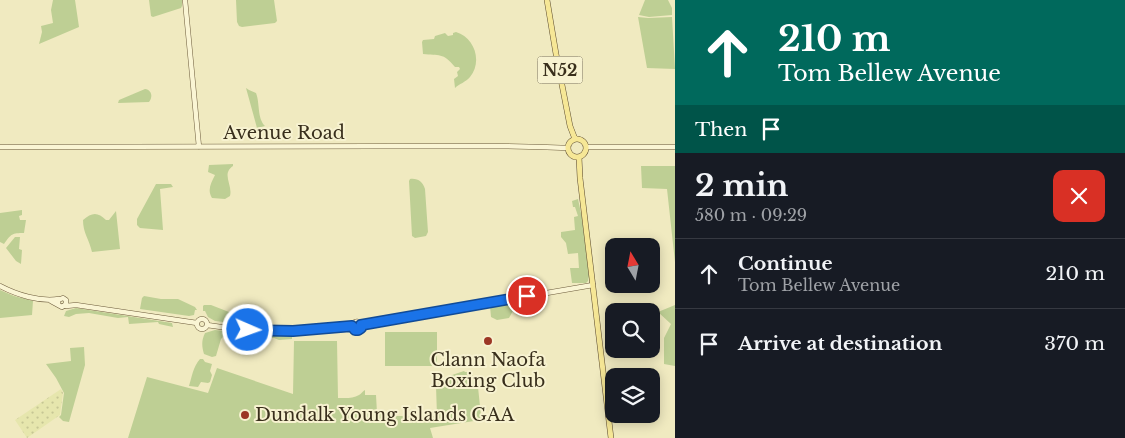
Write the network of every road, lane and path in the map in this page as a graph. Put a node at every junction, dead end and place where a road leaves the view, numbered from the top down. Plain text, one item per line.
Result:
1 (185, 0) edge
2 (547, 0) edge
3 (575, 139) junction
4 (0, 147) edge
5 (199, 147) junction
6 (586, 147) junction
7 (675, 147) edge
8 (568, 148) junction
9 (579, 157) junction
10 (593, 285) junction
11 (0, 286) edge
12 (58, 301) junction
13 (66, 303) junction
14 (611, 438) edge

1 - 5 street
2 - 3 main road, N52
3 - 6 main road
3 - 8 main road
4 - 5 street, Avenue Road
5 - 8 street, Avenue Road
6 - 7 street
6 - 9 main road
8 - 9 main road
9 - 10 main road
10 - 13 street
10 - 14 main road
11 - 12 street
12 - 13 street
12 - 13 street

